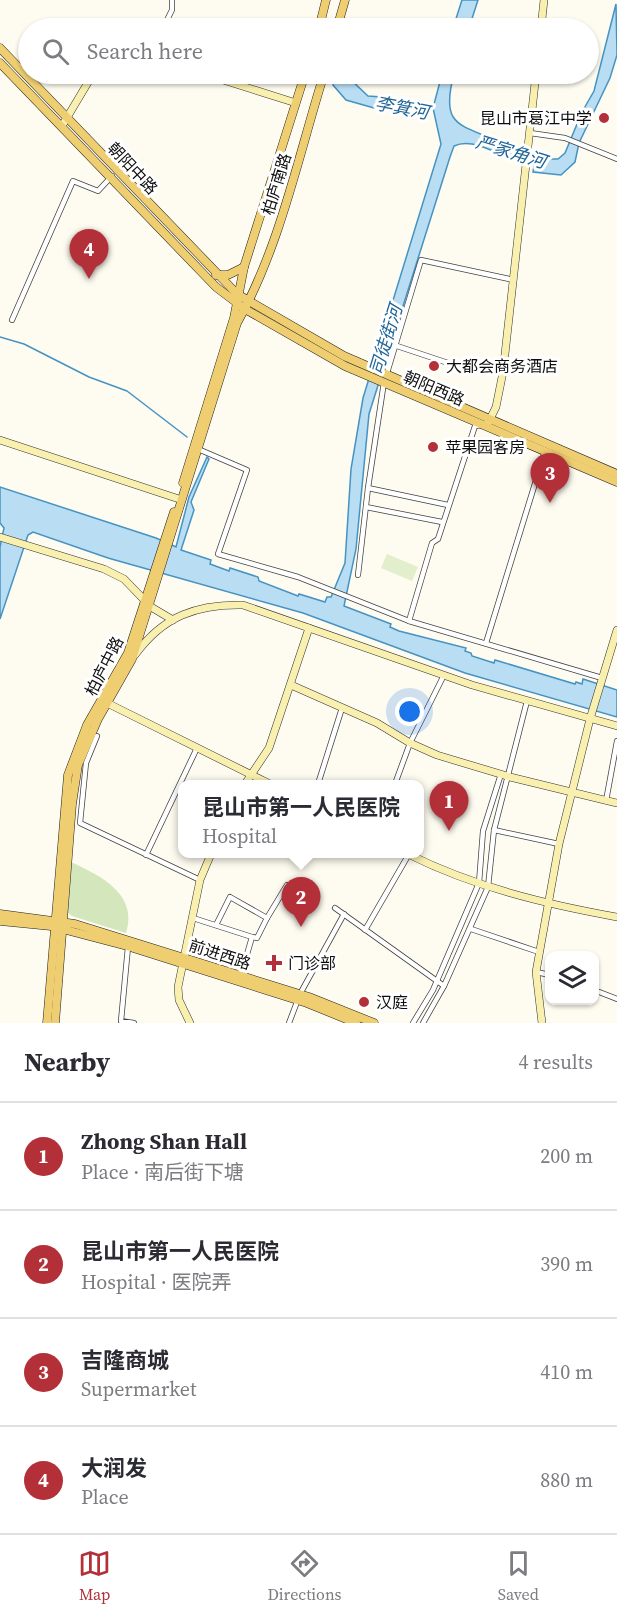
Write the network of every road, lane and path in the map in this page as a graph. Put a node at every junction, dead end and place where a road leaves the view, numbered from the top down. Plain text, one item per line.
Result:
1 (172, 0) edge
2 (326, 0) edge
3 (345, 0) edge
4 (544, 0) edge
5 (168, 18) edge
6 (322, 18) edge
7 (340, 18) edge
8 (542, 18) edge
9 (0, 48) edge
10 (0, 63) edge
11 (18, 67) edge
12 (18, 81) edge
13 (21, 84) edge
14 (35, 84) edge
15 (87, 84) edge
16 (236, 84) edge
17 (302, 84) edge
18 (321, 84) edge
19 (535, 84) edge
20 (296, 103) junction
21 (67, 117) junction
22 (62, 126) junction
23 (530, 133) junction
24 (617, 159) edge
25 (112, 176) junction
26 (244, 267) junction
27 (216, 275) junction
28 (515, 280) junction
29 (237, 294) junction
30 (236, 303) junction
31 (248, 305) junction
32 (12, 320) dead end
33 (394, 345) junction
34 (503, 372) junction
35 (384, 376) junction
36 (489, 422) junction
37 (0, 440) edge
38 (198, 449) junction
39 (545, 451) junction
40 (617, 474) edge
41 (617, 482) edge
42 (368, 488) junction
43 (179, 499) junction
44 (448, 505) junction
45 (366, 507) junction
46 (442, 522) junction
47 (171, 532) junction
48 (0, 537) edge
49 (358, 575) dead end
50 (148, 604) junction
51 (173, 620) junction
52 (409, 621) junction
53 (309, 628) junction
54 (617, 630) edge
55 (486, 643) junction
56 (132, 659) junction
57 (444, 675) junction
58 (602, 678) junction
59 (291, 685) junction
60 (527, 701) junction
61 (105, 702) junction
62 (342, 708) junction
63 (590, 719) junction
64 (617, 726) edge
65 (97, 736) dead end
66 (617, 741) edge
67 (410, 743) junction
68 (197, 748) junction
69 (250, 774) junction
70 (501, 774) junction
71 (510, 777) junction
72 (182, 780) edge
73 (247, 780) edge
74 (262, 780) edge
75 (319, 780) edge
76 (396, 780) edge
77 (178, 788) edge
78 (571, 792) junction
79 (606, 801) junction
80 (617, 803) edge
81 (494, 830) junction
82 (559, 844) junction
83 (146, 855) junction
84 (210, 858) edge
85 (407, 858) edge
86 (419, 858) edge
87 (200, 880) junction
88 (479, 883) junction
89 (287, 885) dead end
90 (488, 887) junction
91 (549, 904) junction
92 (335, 908) dead end
93 (0, 914) edge
94 (344, 914) junction
95 (617, 917) edge
96 (193, 918) junction
97 (267, 918) junction
98 (0, 921) edge
99 (59, 924) junction
100 (216, 926) junction
101 (471, 929) junction
102 (365, 930) junction
103 (252, 938) junction
104 (129, 943) junction
105 (539, 952) junction
106 (185, 960) junction
107 (536, 972) junction
108 (545, 974) edge
109 (242, 975) junction
110 (436, 980) junction
111 (444, 986) junction
112 (599, 992) edge
113 (299, 997) junction
114 (617, 999) edge
115 (48, 1023) edge
116 (55, 1023) edge
117 (134, 1023) edge
118 (190, 1023) edge
119 (289, 1023) edge
120 (356, 1023) edge
121 (374, 1023) edge
122 (413, 1023) edge
123 (423, 1023) edge
124 (542, 1023) edge

1 - 5 street
2 - 6 main road
3 - 7 main road
4 - 8 street
9 - 11 main road, 朝阳中路
10 - 12 main road, 朝阳中路
13 - 22 main road, 朝阳中路
14 - 21 main road, 朝阳中路
15 - 21 street
16 - 20 street
17 - 20 main road, 柏庐南路
18 - 31 main road, 柏庐南路
19 - 23 street
20 - 26 main road, 柏庐南路
21 - 22 street
21 - 27 main road, 朝阳中路
22 - 25 main road, 朝阳中路
23 - 24 street
23 - 28 street
25 - 30 main road, 朝阳中路
25 - 32 street
26 - 27 main road
26 - 29 main road, 柏庐南路
27 - 29 main road, 朝阳中路
28 - 33 street
28 - 34 street
29 - 30 main road, 柏庐中路
29 - 31 main road, 朝阳中路
30 - 31 main road, 朝阳中路
30 - 43 main road, 柏庐中路
31 - 35 main road, 朝阳西路
31 - 38 main road, 柏庐中路
33 - 34 street
33 - 35 street
34 - 36 street
35 - 36 main road, 朝阳西路
35 - 42 street
36 - 39 main road, 朝阳西路
36 - 40 main road, 朝阳西路
36 - 44 street
37 - 43 street
38 - 47 main road, 柏庐中路
38 - 52 street
39 - 41 main road, 朝阳西路
39 - 55 street
42 - 44 street
42 - 45 street
43 - 47 main road, 柏庐中路
44 - 46 street
45 - 46 street
45 - 49 street
46 - 52 street
47 - 50 main road, 柏庐中路
48 - 50 street
50 - 51 street
50 - 56 main road, 柏庐中路
50 - 61 main road, 柏庐中路
51 - 53 street
51 - 56 street
52 - 55 street
53 - 57 street
53 - 59 street
54 - 58 street
55 - 58 street
56 - 61 main road, 柏庐中路
57 - 60 street
57 - 67 street
58 - 63 street
59 - 62 street
59 - 69 street
60 - 63 street
60 - 71 street
61 - 68 street
61 - 99 main road, 柏庐中路
62 - 67 street
62 - 75 street
63 - 64 street
63 - 78 street
65 - 83 street
66 - 79 street
67 - 70 street
67 - 76 street
68 - 69 street
68 - 72 street
69 - 73 street
69 - 74 street
70 - 71 street
70 - 88 street
71 - 78 street
71 - 81 street
77 - 83 street
78 - 79 street
78 - 82 street
79 - 80 street
81 - 82 street
81 - 90 street
82 - 91 street
83 - 87 street
84 - 87 street
85 - 102 street
86 - 88 street
87 - 96 street
88 - 90 street
88 - 110 street
89 - 97 street
90 - 91 street
90 - 101 street
91 - 95 street
91 - 105 street
92 - 94 street
93 - 99 main road
94 - 102 street
94 - 113 street
96 - 100 street
96 - 106 street
97 - 100 street
97 - 103 street
98 - 99 main road
99 - 104 main road, 前进西路
99 - 115 main road, 柏庐中路
99 - 116 main road, 柏庐中路
100 - 103 street
101 - 105 street
101 - 111 street
102 - 110 street
103 - 109 street
104 - 106 main road, 前进西路
104 - 117 street
105 - 107 street
106 - 109 main road, 前进西路
106 - 113 main road, 前进西路
106 - 118 street
107 - 108 street
107 - 124 street
109 - 113 main road, 前进西路
110 - 111 street
110 - 122 street
111 - 123 street
112 - 114 street
113 - 119 street
113 - 120 main road, 前进西路
113 - 121 main road, 前进西路

